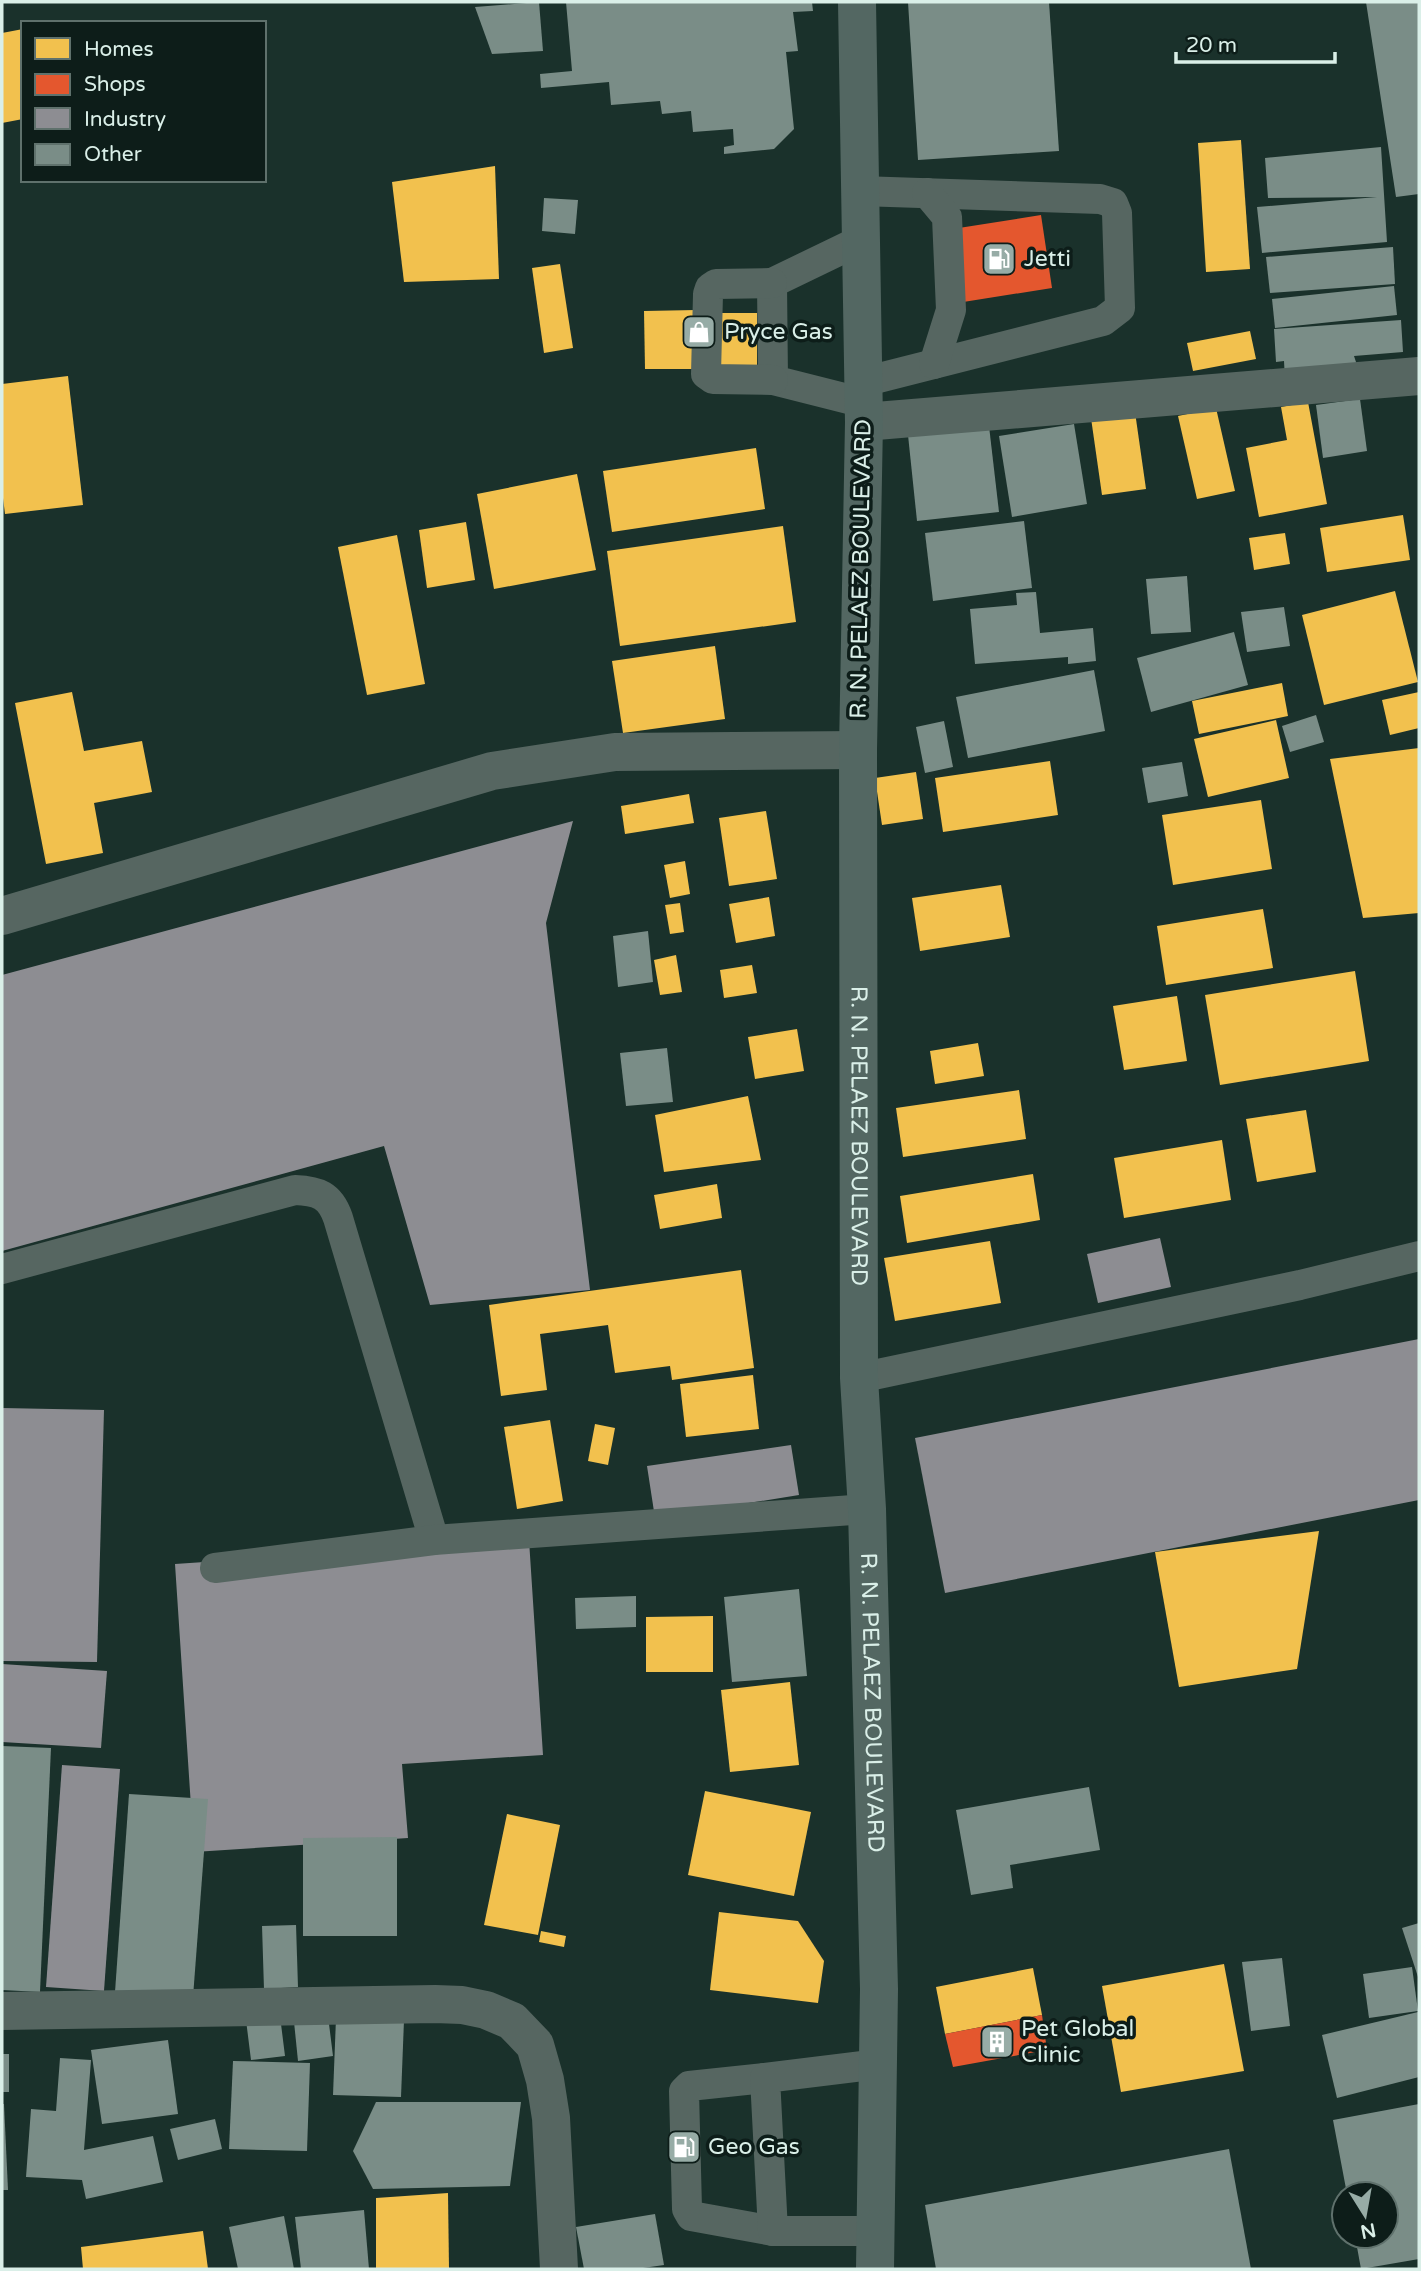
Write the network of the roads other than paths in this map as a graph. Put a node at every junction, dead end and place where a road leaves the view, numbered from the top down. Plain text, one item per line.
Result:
1 (857, 2) edge
2 (860, 191) junction
3 (927, 193) junction
4 (861, 240) junction
5 (772, 283) junction
6 (934, 364) junction
7 (1419, 376) edge
8 (773, 380) junction
9 (864, 402) junction
10 (858, 750) junction
11 (2, 916) edge
12 (1419, 1256) edge
13 (2, 1269) edge
14 (859, 1378) junction
15 (867, 1509) junction
16 (434, 1540) junction
17 (215, 1567) dead end
18 (2, 2011) edge
19 (879, 2064) junction
20 (765, 2078) junction
21 (773, 2231) junction
22 (876, 2231) junction
23 (559, 2269) edge
24 (875, 2269) edge

1 - 2 main road, R. N. PELAEZ BOULEVARD
2 - 3 lane
2 - 4 main road, R. N. PELAEZ BOULEVARD
3 - 6 lane
3 - 6 lane
4 - 5 lane
4 - 9 main road, R. N. PELAEZ BOULEVARD
5 - 8 lane
5 - 8 lane
6 - 9 lane
7 - 9 street
8 - 9 lane
9 - 10 main road, R. N. PELAEZ BOULEVARD
10 - 11 street
10 - 14 main road, R. N. PELAEZ BOULEVARD
12 - 14 lane
13 - 16 lane
14 - 15 main road, R. N. PELAEZ BOULEVARD
15 - 16 lane
15 - 19 main road, R. N. PELAEZ BOULEVARD
16 - 17 lane
18 - 23 street
19 - 20 lane
19 - 22 main road, R. N. PELAEZ BOULEVARD
20 - 21 lane
20 - 21 lane
21 - 22 lane
22 - 24 main road, R. N. PELAEZ BOULEVARD

